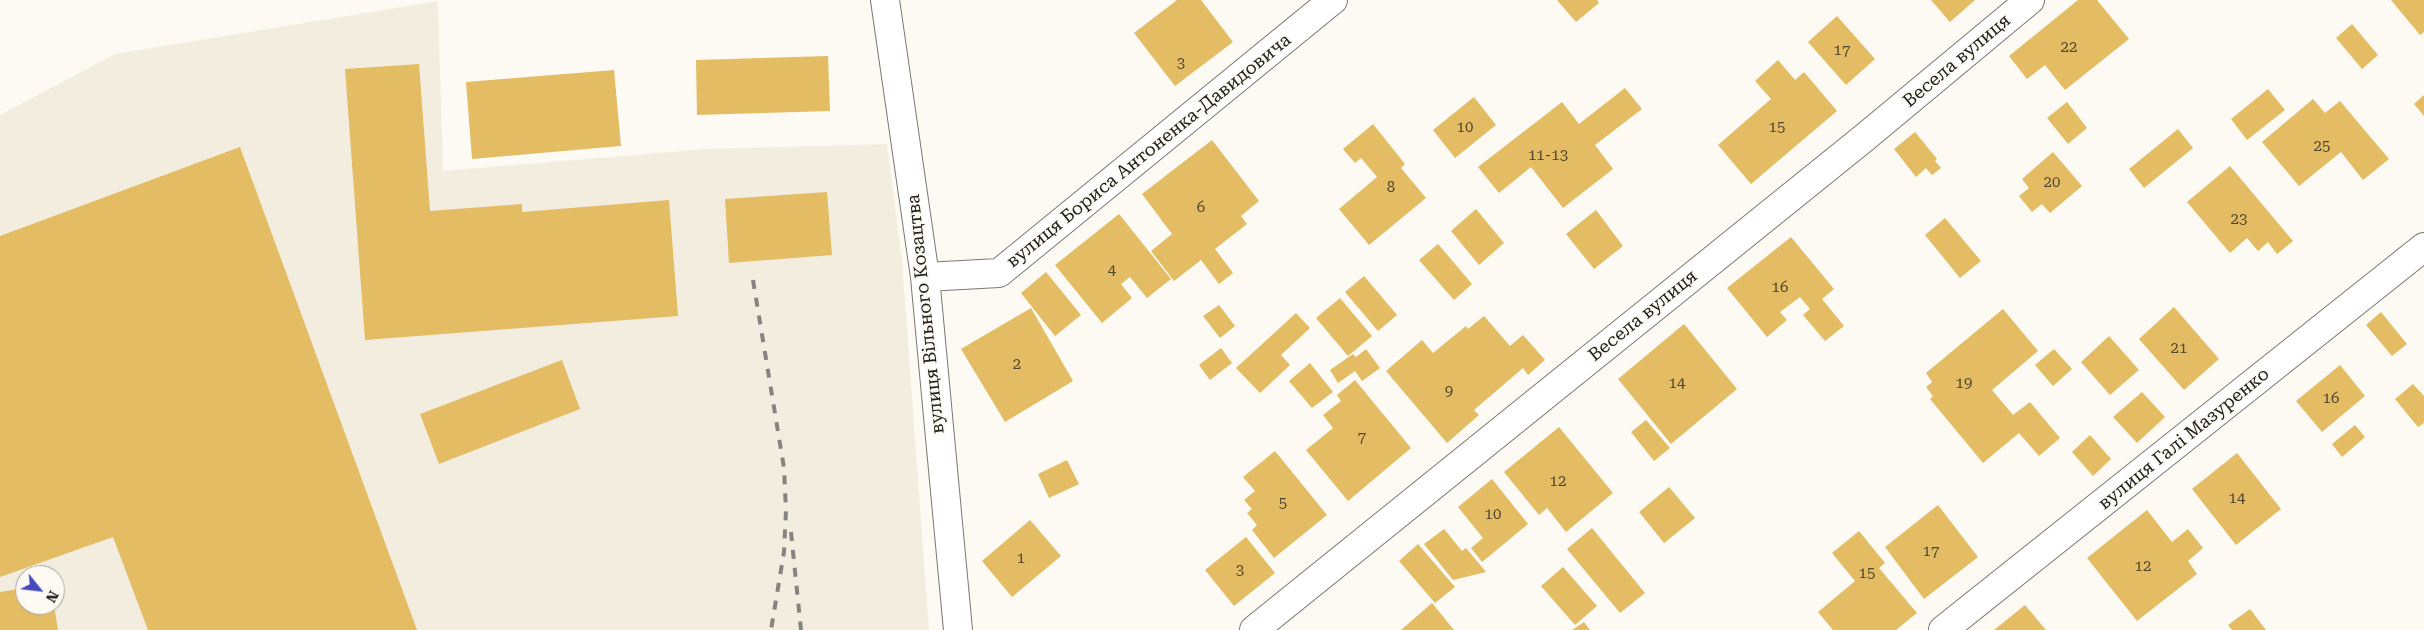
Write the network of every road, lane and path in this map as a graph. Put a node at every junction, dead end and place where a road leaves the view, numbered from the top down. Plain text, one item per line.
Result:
1 (885, 0) edge
2 (1333, 0) edge
3 (2030, 0) edge
4 (2424, 247) edge
5 (925, 277) junction
6 (958, 630) edge
7 (1254, 630) edge
8 (1943, 630) edge

1 - 5 street, вулиця Вільного Козацтва
2 - 5 street, вулиця Бориса Антоненка-Давидовича
3 - 7 street, Весела вулиця
4 - 8 street, вулиця Галі Мазуренко
5 - 6 street, вулиця Вільного Козацтва

